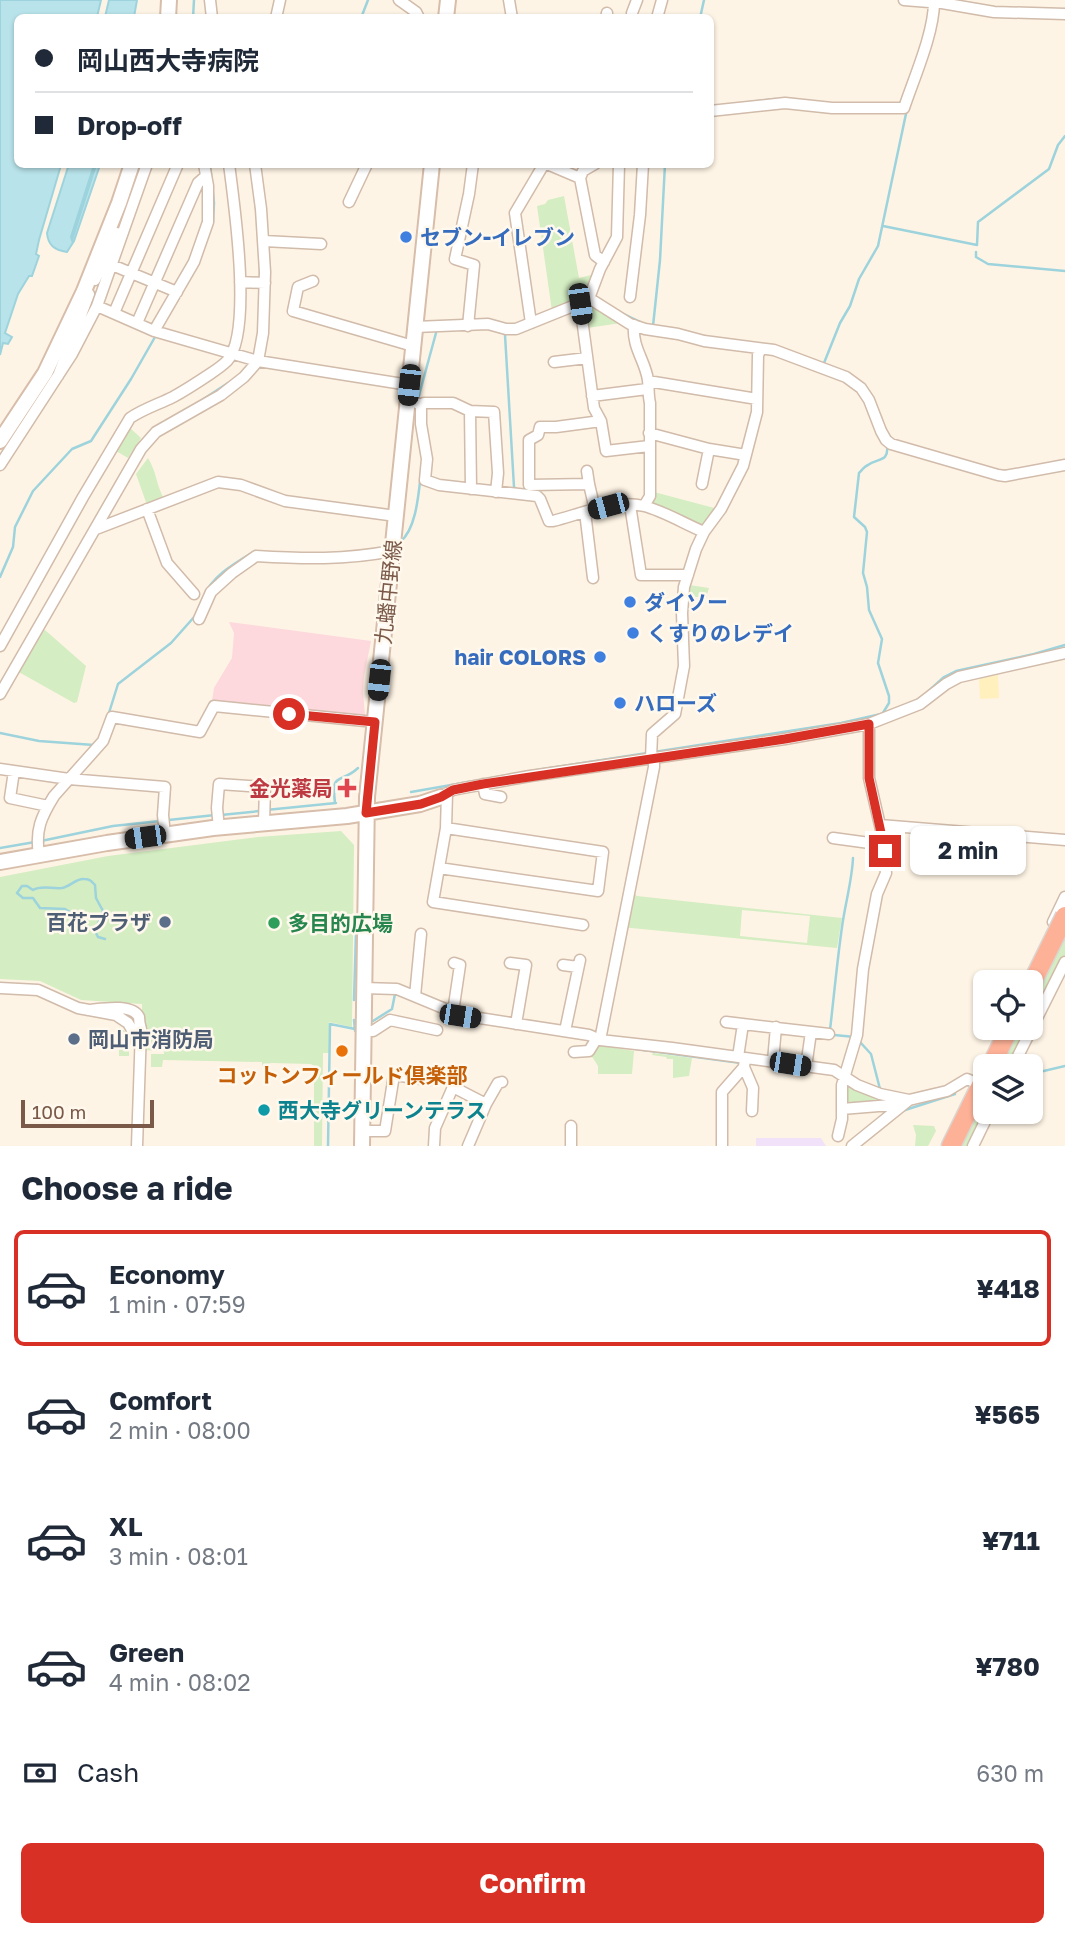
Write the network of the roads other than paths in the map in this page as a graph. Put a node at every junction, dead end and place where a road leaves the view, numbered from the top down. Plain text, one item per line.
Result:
1 (399, 0) edge
2 (637, 0) edge
3 (904, 0) edge
4 (934, 2) junction
5 (632, 13) dead end
6 (417, 14) edge
7 (1065, 14) edge
8 (714, 111) edge
9 (131, 168) edge
10 (146, 168) edge
11 (176, 168) edge
12 (205, 168) edge
13 (229, 168) edge
14 (255, 168) edge
15 (365, 168) edge
16 (432, 168) edge
17 (472, 168) edge
18 (543, 168) edge
19 (555, 168) edge
20 (588, 168) edge
21 (619, 168) edge
22 (643, 168) edge
23 (206, 176) junction
24 (580, 178) junction
25 (134, 202) junction
26 (349, 202) dead end
27 (264, 241) junction
28 (321, 244) dead end
29 (604, 262) junction
30 (112, 265) junction
31 (132, 273) junction
32 (313, 281) dead end
33 (240, 282) junction
34 (155, 283) junction
35 (261, 283) junction
36 (87, 292) junction
37 (177, 292) junction
38 (630, 297) dead end
39 (584, 302) junction
40 (97, 306) junction
41 (114, 313) junction
42 (138, 323) junction
43 (530, 323) junction
44 (468, 326) junction
45 (634, 326) junction
46 (415, 327) junction
47 (155, 331) junction
48 (413, 346) junction
49 (761, 349) junction
50 (232, 355) junction
51 (587, 358) junction
52 (258, 361) junction
53 (554, 362) dead end
54 (58, 376) junction
55 (648, 385) junction
56 (592, 396) junction
57 (414, 399) junction
58 (757, 399) junction
59 (470, 411) junction
60 (601, 421) junction
61 (416, 427) junction
62 (649, 433) junction
63 (0, 441) edge
64 (649, 446) junction
65 (709, 449) junction
66 (746, 454) junction
67 (0, 465) edge
68 (1065, 465) edge
69 (587, 471) dead end
70 (589, 484) junction
71 (702, 484) dead end
72 (542, 485) junction
73 (471, 489) junction
74 (496, 492) junction
75 (539, 497) junction
76 (630, 505) junction
77 (644, 506) junction
78 (147, 509) junction
79 (590, 511) junction
80 (396, 516) junction
81 (95, 530) junction
82 (704, 532) junction
83 (392, 551) junction
84 (688, 575) junction
85 (593, 578) dead end
86 (194, 594) dead end
87 (199, 619) dead end
88 (0, 646) edge
89 (1065, 653) edge
90 (0, 694) edge
91 (375, 722) junction
92 (869, 724) junction
93 (651, 757) junction
94 (0, 769) edge
95 (14, 771) junction
96 (69, 779) junction
97 (483, 784) junction
98 (444, 795) junction
99 (500, 797) dead end
100 (48, 806) junction
101 (366, 813) junction
102 (265, 814) junction
103 (218, 818) junction
104 (164, 826) junction
105 (883, 826) junction
106 (446, 828) junction
107 (833, 838) dead end
108 (1065, 840) edge
109 (884, 845) junction
110 (37, 846) junction
111 (0, 862) edge
112 (439, 868) junction
113 (1065, 897) edge
114 (1058, 921) edge
115 (583, 925) dead end
116 (1065, 933) edge
117 (421, 934) dead end
118 (1065, 962) edge
119 (454, 964) dead end
120 (510, 964) dead end
121 (563, 965) dead end
122 (1031, 970) edge
123 (1037, 970) edge
124 (0, 988) edge
125 (363, 988) junction
126 (415, 996) junction
127 (88, 1010) junction
128 (453, 1012) junction
129 (139, 1018) junction
130 (726, 1022) dead end
131 (516, 1024) junction
132 (743, 1024) junction
133 (776, 1027) junction
134 (437, 1030) dead end
135 (362, 1031) junction
136 (565, 1031) junction
137 (811, 1032) junction
138 (829, 1034) dead end
139 (135, 1035) junction
140 (596, 1041) junction
141 (139, 1050) junction
142 (574, 1052) dead end
143 (1019, 1054) edge
144 (773, 1061) junction
145 (743, 1062) junction
146 (806, 1067) junction
147 (845, 1076) junction
148 (429, 1080) dead end
149 (973, 1080) edge
150 (502, 1082) dead end
151 (973, 1091) edge
152 (973, 1094) edge
153 (910, 1101) junction
154 (486, 1104) junction
155 (842, 1109) junction
156 (752, 1111) dead end
157 (984, 1124) edge
158 (571, 1126) dead end
159 (362, 1131) junction
160 (838, 1136) dead end
161 (137, 1146) edge
162 (362, 1146) edge
163 (434, 1146) edge
164 (468, 1146) edge
165 (571, 1146) edge
166 (722, 1146) edge
167 (852, 1146) edge
168 (942, 1146) edge
169 (951, 1146) edge
170 (973, 1146) edge

1 - 6 street
2 - 5 street
3 - 4 street
4 - 7 street
4 - 8 street
9 - 36 main road
10 - 25 street
11 - 31 street
12 - 23 street
13 - 33 street
14 - 27 street
15 - 26 street
16 - 46 main road, 九蟠中野線
17 - 44 street
18 - 43 street
19 - 24 street
20 - 24 street
21 - 29 street
22 - 38 street
23 - 34 street
23 - 37 street
24 - 29 street
25 - 30 street
25 - 36 street
27 - 28 street
27 - 35 street
29 - 39 street
30 - 31 street
30 - 40 street
31 - 34 street
31 - 41 street
32 - 48 street
33 - 35 street
33 - 50 street
34 - 37 street
34 - 42 street
35 - 52 street
36 - 54 street
36 - 63 main road
37 - 47 street
39 - 43 street
39 - 45 street
39 - 51 street
40 - 41 street
40 - 54 street
41 - 42 street
42 - 47 street
43 - 44 street
44 - 46 street
45 - 49 street
45 - 55 street
46 - 48 main road, 九蟠中野線
47 - 50 street
48 - 57 main road, 九蟠中野線
49 - 58 street
49 - 68 street
50 - 52 street
50 - 88 street
51 - 53 street
51 - 56 street
52 - 57 street
52 - 81 street
54 - 67 street
55 - 56 street
55 - 58 street
55 - 62 street
56 - 60 street
57 - 59 street
57 - 61 main road, 九蟠中野線
58 - 66 street
59 - 73 street
59 - 74 street
60 - 64 street
60 - 72 street
61 - 73 street
61 - 80 main road, 九蟠中野線
62 - 64 street
62 - 65 street
64 - 77 street
65 - 66 street
65 - 71 street
66 - 82 street
69 - 70 street
70 - 72 street
70 - 79 street
72 - 75 street
73 - 74 street
74 - 75 street
75 - 79 street
76 - 77 street
76 - 79 street
76 - 84 street
77 - 82 street
78 - 80 street
78 - 81 street
78 - 86 street
79 - 85 street
80 - 83 main road, 九蟠中野線
81 - 90 street
82 - 84 street
83 - 87 street
83 - 91 main road, 九蟠中野線
84 - 93 street
89 - 92 street
91 - 96 street
91 - 101 main road, 九蟠中野線
92 - 93 street
92 - 105 street
93 - 97 street
93 - 140 street
94 - 95 street
95 - 96 street
95 - 100 street
96 - 100 street
96 - 104 street
97 - 98 street
97 - 99 street
98 - 101 main road
98 - 106 street
100 - 110 street
101 - 102 main road
101 - 125 main road, 九蟠中野線
102 - 103 main road
102 - 103 street
103 - 104 main road
104 - 110 main road
105 - 108 street
105 - 109 street
106 - 112 street
106 - 112 street
107 - 109 street
109 - 147 street
110 - 111 main road
112 - 115 street
113 - 114 street
114 - 116 street
114 - 122 street
114 - 123 highway, bridge
117 - 126 street
118 - 143 street
119 - 128 street
120 - 131 street
121 - 136 street
124 - 127 street
125 - 126 street
125 - 135 main road, 九蟠中野線
126 - 128 street
127 - 129 street
127 - 139 street
128 - 131 street
129 - 139 street
129 - 141 street
130 - 132 street
131 - 136 street
132 - 133 street
132 - 145 street
133 - 137 street
133 - 144 street
134 - 135 street
135 - 159 main road, 九蟠中野線
136 - 140 street
137 - 138 street
137 - 146 street
139 - 141 street
140 - 142 street
140 - 145 street
141 - 161 street
144 - 145 street
144 - 146 street
145 - 156 street
145 - 166 street
146 - 147 street
147 - 153 street
147 - 155 street
148 - 159 street
149 - 153 street
150 - 154 street
151 - 168 street
152 - 169 highway
153 - 155 street
153 - 167 street
154 - 163 street
154 - 164 street
155 - 160 street
157 - 170 street
158 - 165 street
159 - 162 main road, 九蟠中野線

